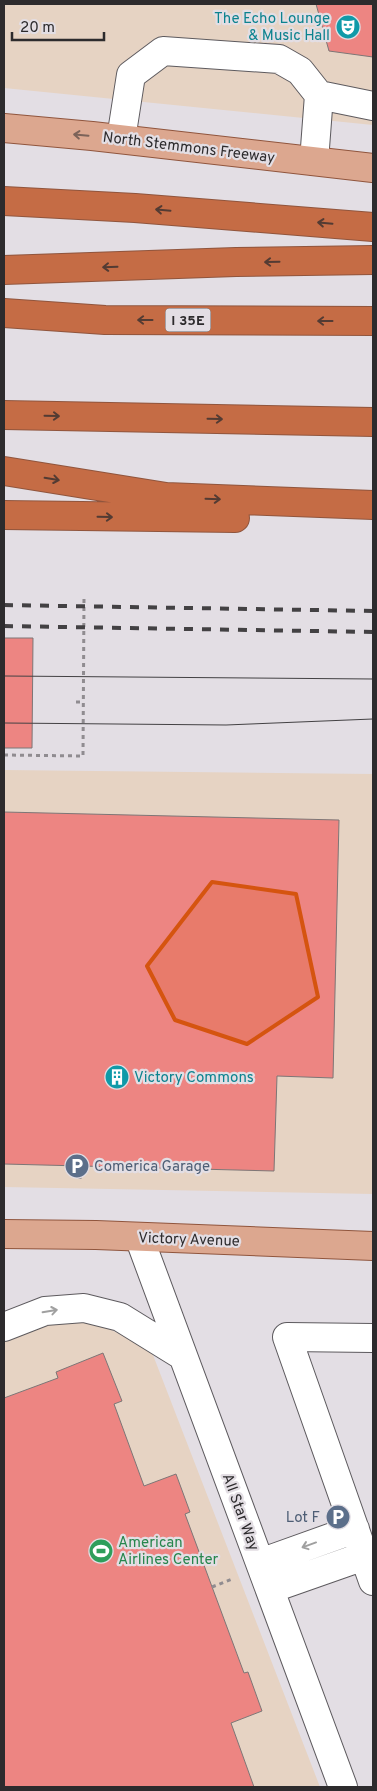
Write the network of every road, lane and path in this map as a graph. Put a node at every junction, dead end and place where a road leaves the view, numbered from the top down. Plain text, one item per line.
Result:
1 (319, 95) junction
2 (373, 106) edge
3 (4, 128) edge
4 (121, 139) junction
5 (314, 161) junction
6 (373, 168) edge
7 (4, 201) edge
8 (373, 227) edge
9 (373, 260) edge
10 (4, 270) edge
11 (4, 313) edge
12 (373, 321) edge
13 (4, 414) edge
14 (373, 422) edge
15 (4, 471) edge
16 (373, 505) edge
17 (4, 515) edge
18 (373, 516) edge
19 (340, 519) junction
20 (373, 520) edge
21 (84, 599) dead end
22 (76, 702) dead end
23 (83, 702) junction
24 (4, 755) edge
25 (80, 1166) dead end
26 (80, 1179) dead end
27 (4, 1234) edge
28 (139, 1237) junction
29 (373, 1246) edge
30 (4, 1327) edge
31 (373, 1338) edge
32 (183, 1356) junction
33 (365, 1549) edge
34 (260, 1563) junction
35 (232, 1579) dead end
36 (212, 1587) dead end
37 (270, 1589) junction
38 (343, 1787) edge

1 - 2 street
1 - 4 street
1 - 5 street
4 -> 3 main road, North Stemmons Freeway
4 - 5 main road, North Stemmons Freeway
5 - 6 main road, North Stemmons Freeway
8 -> 7 highway
9 -> 10 highway
12 -> 11 highway, I 35E
13 -> 14 highway
15 -> 16 highway
17 -> 19 highway
18 - 19 highway
19 - 20 highway
21 - 23 path
22 - 23 path
23 - 24 path
25 - 26 path
27 - 28 main road, Victory Avenue
28 - 29 main road, Victory Avenue
28 - 32 street, All Star Way
30 -> 32 street
31 - 33 street
32 - 34 street, All Star Way
33 -> 34 street
33 - 37 street
34 - 37 street, All Star Way
35 - 36 path
37 - 38 street, All Star Way

